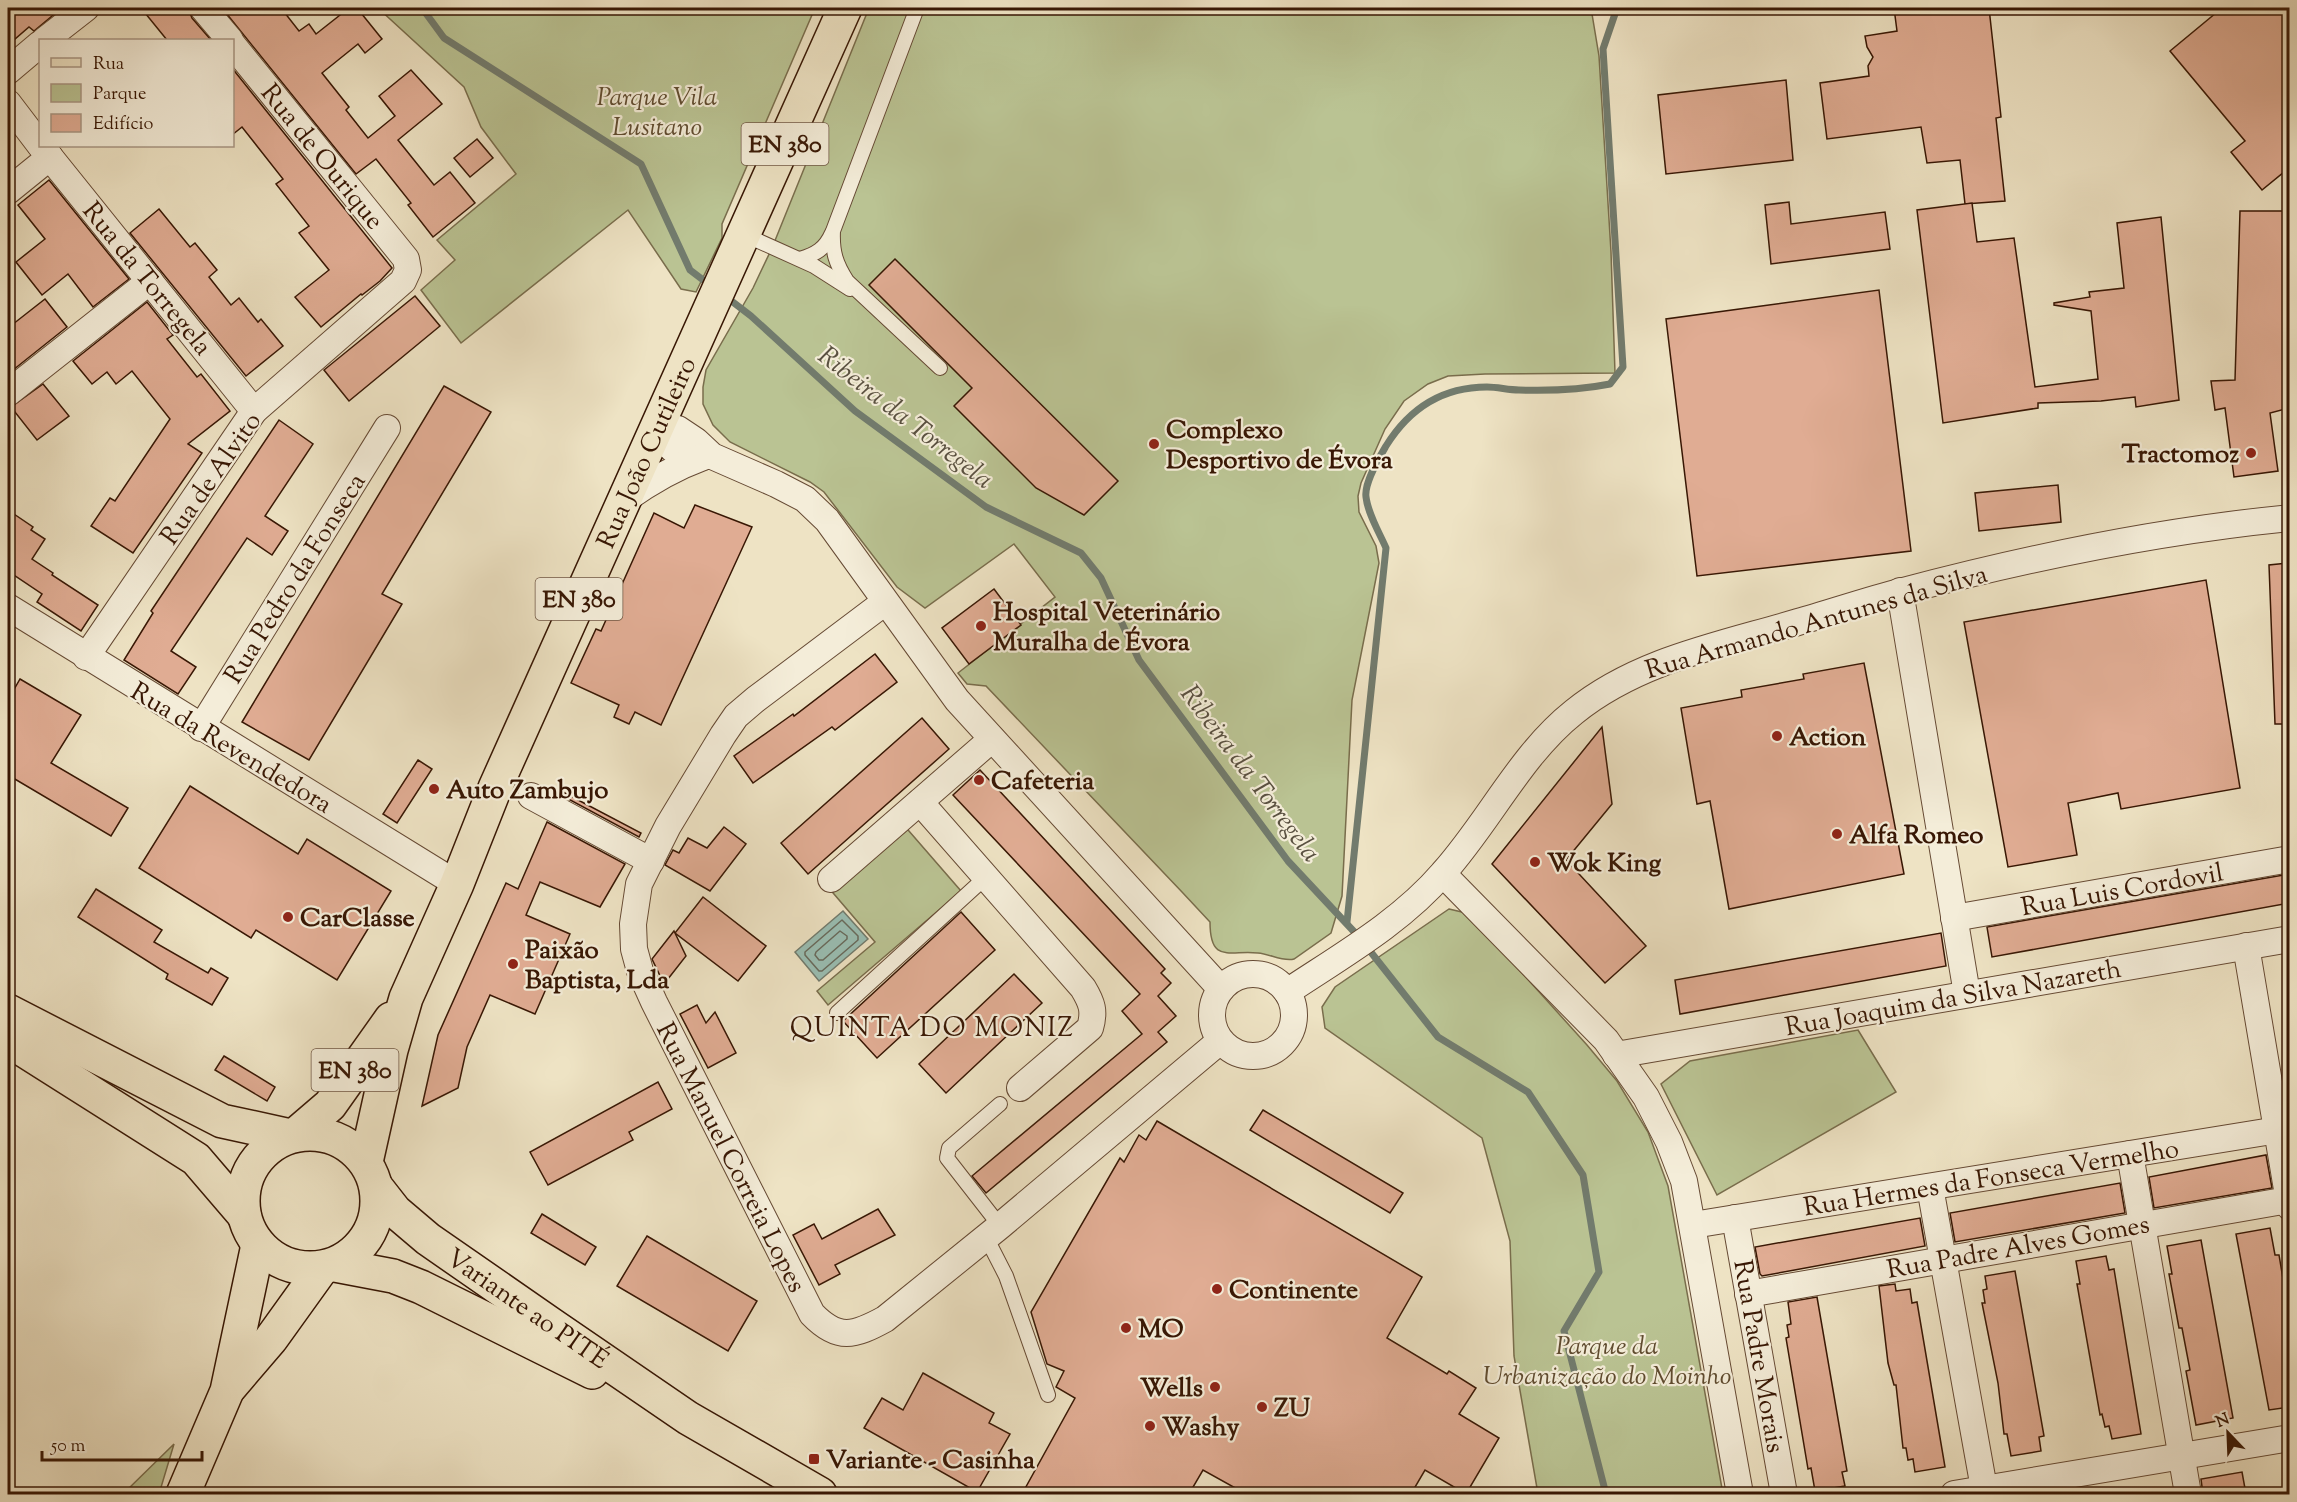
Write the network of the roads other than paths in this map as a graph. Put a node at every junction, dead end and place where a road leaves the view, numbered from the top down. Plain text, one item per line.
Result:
1 (86, 8) edge
2 (203, 8) edge
3 (845, 8) edge
4 (917, 8) edge
5 (46, 39) edge
6 (229, 39) edge
7 (39, 45) edge
8 (234, 46) edge
9 (8, 71) edge
10 (8, 103) edge
11 (39, 143) edge
12 (44, 149) edge
13 (8, 191) edge
14 (833, 231) junction
15 (743, 234) junction
16 (800, 259) junction
17 (408, 270) joint
18 (150, 281) junction
19 (861, 296) junction
20 (940, 368) dead end
21 (675, 384) junction
22 (8, 393) edge
23 (254, 411) junction
24 (657, 425) junction
25 (387, 428) dead end
26 (704, 451) junction
27 (623, 501) junction
28 (2289, 518) edge
29 (1900, 591) junction
30 (885, 602) junction
31 (8, 607) edge
32 (86, 657) junction
33 (201, 728) junction
34 (992, 740) junction
35 (531, 796) dead end
36 (920, 802) junction
37 (2289, 859) edge
38 (651, 861) junction
39 (1443, 874) junction
40 (986, 877) junction
41 (831, 879) dead end
42 (458, 884) junction
43 (1954, 918) junction
44 (2289, 941) edge
45 (2247, 946) junction
46 (1221, 989) junction
47 (1287, 992) junction
48 (1967, 994) junction
49 (406, 998) junction
50 (8, 1011) edge
51 (837, 1013) dead end
52 (1220, 1041) junction
53 (11, 1046) edge
54 (1616, 1055) junction
55 (1010, 1096) joint
56 (2283, 1129) edge
57 (293, 1136) junction
58 (2130, 1154) junction
59 (371, 1175) junction
60 (1930, 1187) junction
61 (2289, 1204) edge
62 (244, 1215) junction
63 (1735, 1218) junction
64 (2142, 1224) junction
65 (1693, 1225) junction
66 (993, 1232) junction
67 (258, 1245) junction
68 (1943, 1259) junction
69 (329, 1266) junction
70 (1748, 1294) junction
71 (227, 1391) junction
72 (1048, 1395) dead end
73 (688, 1418) junction
74 (2289, 1438) edge
75 (2182, 1456) junction
76 (1984, 1492) edge
77 (183, 1494) edge
78 (820, 1494) edge
79 (1740, 1494) edge
80 (1784, 1494) edge
81 (1953, 1494) edge
82 (2188, 1494) edge

1 - 5 street
2 - 6 street
3 - 15 main road, Rua João Cutileiro / EN 380
4 - 14 lane
7 - 9 street
8 - 17 street, Rua de Ourique
10 - 11 street, Rua da Torregela
12 - 13 street
12 - 18 street, Rua da Torregela
14 - 16 lane
14 - 19 lane
15 - 16 lane
15 - 21 main road, Rua João Cutileiro / EN 380
16 - 19 lane
17 - 23 street, Rua de Alvito
18 - 22 street
18 - 23 street, Rua da Torregela
19 - 20 lane
21 - 24 main road, Rua João Cutileiro / EN 380
21 - 26 street
23 - 32 street, Rua de Alvito
24 - 26 street
24 - 27 main road, Rua João Cutileiro / EN 380
25 - 33 street, Rua Pedro da Fonseca
26 - 27 street
26 - 30 street
27 - 42 main road, Rua João Cutileiro / EN 380
28 - 29 street, Rua Armando Antunes da Silva
29 - 39 street, Rua Armando Antunes da Silva
29 - 43 street
30 - 34 street
30 - 38 street, Rua Manuel Correia Lopes
31 - 32 street, Rua da Revendedora
32 - 33 street, Rua da Revendedora
33 - 42 street, Rua da Revendedora
34 - 36 street
34 - 46 street
35 - 38 street
36 - 40 street
36 - 41 street
37 - 43 street, Rua Luis Cordovil
38 - 66 street, Rua Manuel Correia Lopes
39 - 47 street, Rua Armando Antunes da Silva
39 - 54 street
40 - 51 lane
40 - 55 street
42 - 49 main road, Rua João Cutileiro / EN 380
43 - 48 street
44 - 45 street, Rua Joaquim da Silva Nazareth
45 - 48 street, Rua Joaquim da Silva Nazareth
45 - 56 street
46 - 47 street
46 - 52 street
47 - 52 street
48 - 54 street, Rua Joaquim da Silva Nazareth
49 - 57 main road, Rua João Cutileiro / EN 380
49 - 59 main road, Rua João Cutileiro / EN 380
50 - 57 main road
52 - 66 street
53 - 62 main road
54 - 65 street
55 - 66 lane
56 - 58 street, Rua Hermes da Fonseca Vermelho
56 - 61 street
57 - 59 main road
57 - 62 main road
58 - 60 street, Rua Hermes da Fonseca Vermelho
58 - 64 street
59 - 69 main road
59 - 73 main road, Variante ao PITÉ
60 - 63 street, Rua Hermes da Fonseca Vermelho
60 - 68 street
61 - 64 street, Rua Padre Alves Gomes
62 - 67 main road
63 - 65 street, Rua Hermes da Fonseca Vermelho
63 - 70 street, Rua Padre Morais
64 - 68 street, Rua Padre Alves Gomes
64 - 75 street
65 - 79 street
66 - 72 lane
67 - 69 main road
67 - 71 main road
68 - 70 street, Rua Padre Alves Gomes
68 - 76 street
69 - 71 main road
69 - 73 main road, Variante ao PITÉ
70 - 80 street, Rua Padre Morais
71 - 77 main road
73 - 78 main road, Variante ao PITÉ
74 - 75 street
75 - 76 street
75 - 82 street
76 - 81 street

